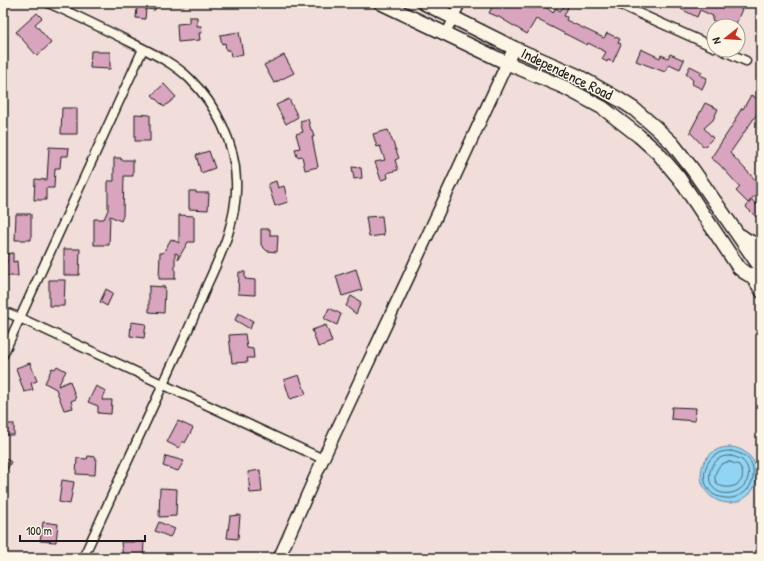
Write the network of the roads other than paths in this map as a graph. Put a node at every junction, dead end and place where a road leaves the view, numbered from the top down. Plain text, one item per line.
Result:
1 (48, 3) edge
2 (381, 3) edge
3 (424, 3) edge
4 (461, 3) edge
5 (616, 3) edge
6 (454, 18) junction
7 (446, 33) junction
8 (706, 43) edge
9 (514, 48) junction
10 (143, 49) junction
11 (739, 58) edge
12 (746, 61) dead end
13 (507, 63) junction
14 (733, 227) junction
15 (761, 245) edge
16 (761, 268) edge
17 (755, 274) edge
18 (761, 294) edge
19 (3, 311) edge
20 (20, 318) junction
21 (3, 355) edge
22 (163, 384) junction
23 (323, 460) junction
24 (84, 558) edge
25 (279, 558) edge

1 - 10 street
2 - 7 main road, Independence Road
3 - 6 main road, Independence Road
4 - 6 street
5 - 8 street
6 - 7 street
6 - 9 main road, Independence Road
7 - 13 main road, Independence Road
9 - 13 street
9 - 14 main road, Independence Road
10 - 20 street
10 - 22 street
11 - 12 street
13 - 17 main road, Independence Road
13 - 23 street
14 - 15 main road
14 - 16 main road, Independence Road
17 - 18 street, Independence Road
19 - 20 street
20 - 21 street
20 - 22 street
22 - 23 street
22 - 24 street
23 - 25 street

